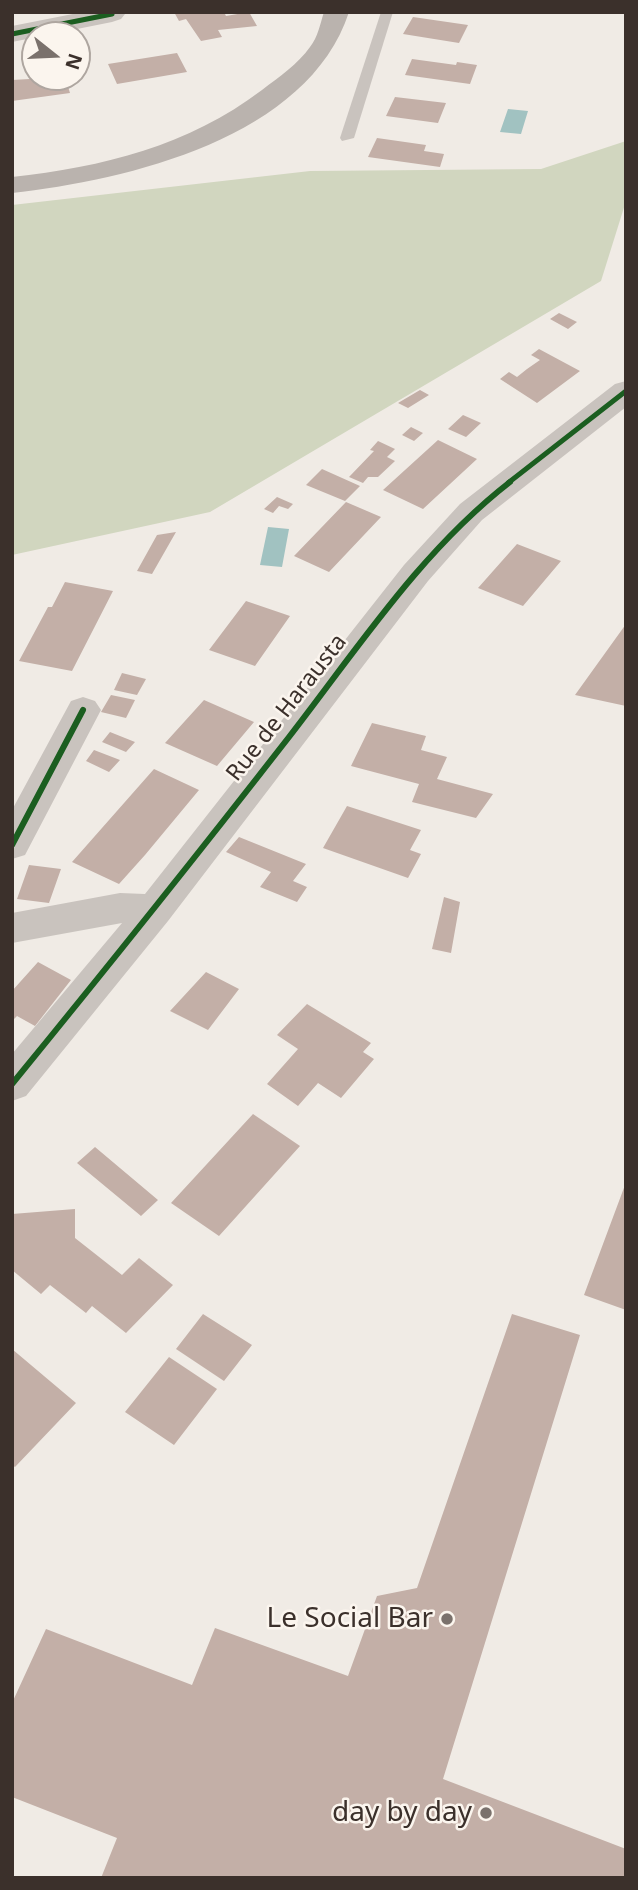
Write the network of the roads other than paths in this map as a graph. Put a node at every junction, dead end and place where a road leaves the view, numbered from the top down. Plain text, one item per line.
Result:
1 (337, 12) edge
2 (387, 12) edge
3 (112, 14) dead end
4 (12, 34) edge
5 (347, 138) dead end
6 (12, 185) edge
7 (626, 391) edge
8 (83, 710) dead end
9 (12, 845) edge
10 (155, 910) junction
11 (12, 928) edge
12 (12, 1084) edge

1 - 6 main road
2 - 5 lane
3 - 4 street
7 - 10 street, Rue de Harausta
8 - 9 street
10 - 11 street
10 - 12 street, Rue de Harausta

